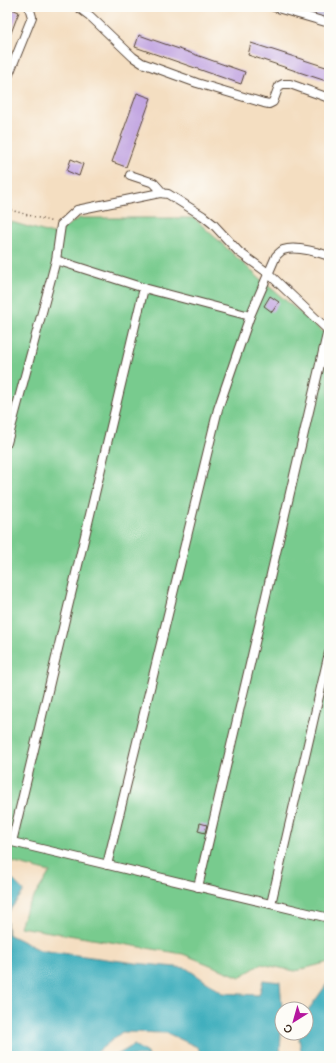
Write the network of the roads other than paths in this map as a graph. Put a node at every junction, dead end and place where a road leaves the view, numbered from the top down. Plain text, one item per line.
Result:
1 (29, 7) edge
2 (78, 7) edge
3 (274, 7) edge
4 (329, 23) edge
5 (7, 79) edge
6 (329, 98) edge
7 (130, 175) dead end
8 (164, 192) junction
9 (329, 256) edge
10 (56, 260) junction
11 (268, 273) junction
12 (144, 288) junction
13 (250, 316) junction
14 (329, 331) edge
15 (7, 443) edge
16 (329, 653) edge
17 (9, 842) edge
18 (107, 865) junction
19 (198, 887) junction
20 (271, 904) junction
21 (329, 918) edge

1 - 5 street
2 - 6 street
3 - 4 street
7 - 8 street
8 - 10 street
8 - 11 street
9 - 11 street
10 - 12 street
10 - 15 street
11 - 13 street
11 - 14 street
12 - 13 street
12 - 17 street
13 - 18 street
14 - 19 street
16 - 20 street
17 - 18 street
18 - 19 street
19 - 20 street
20 - 21 street

